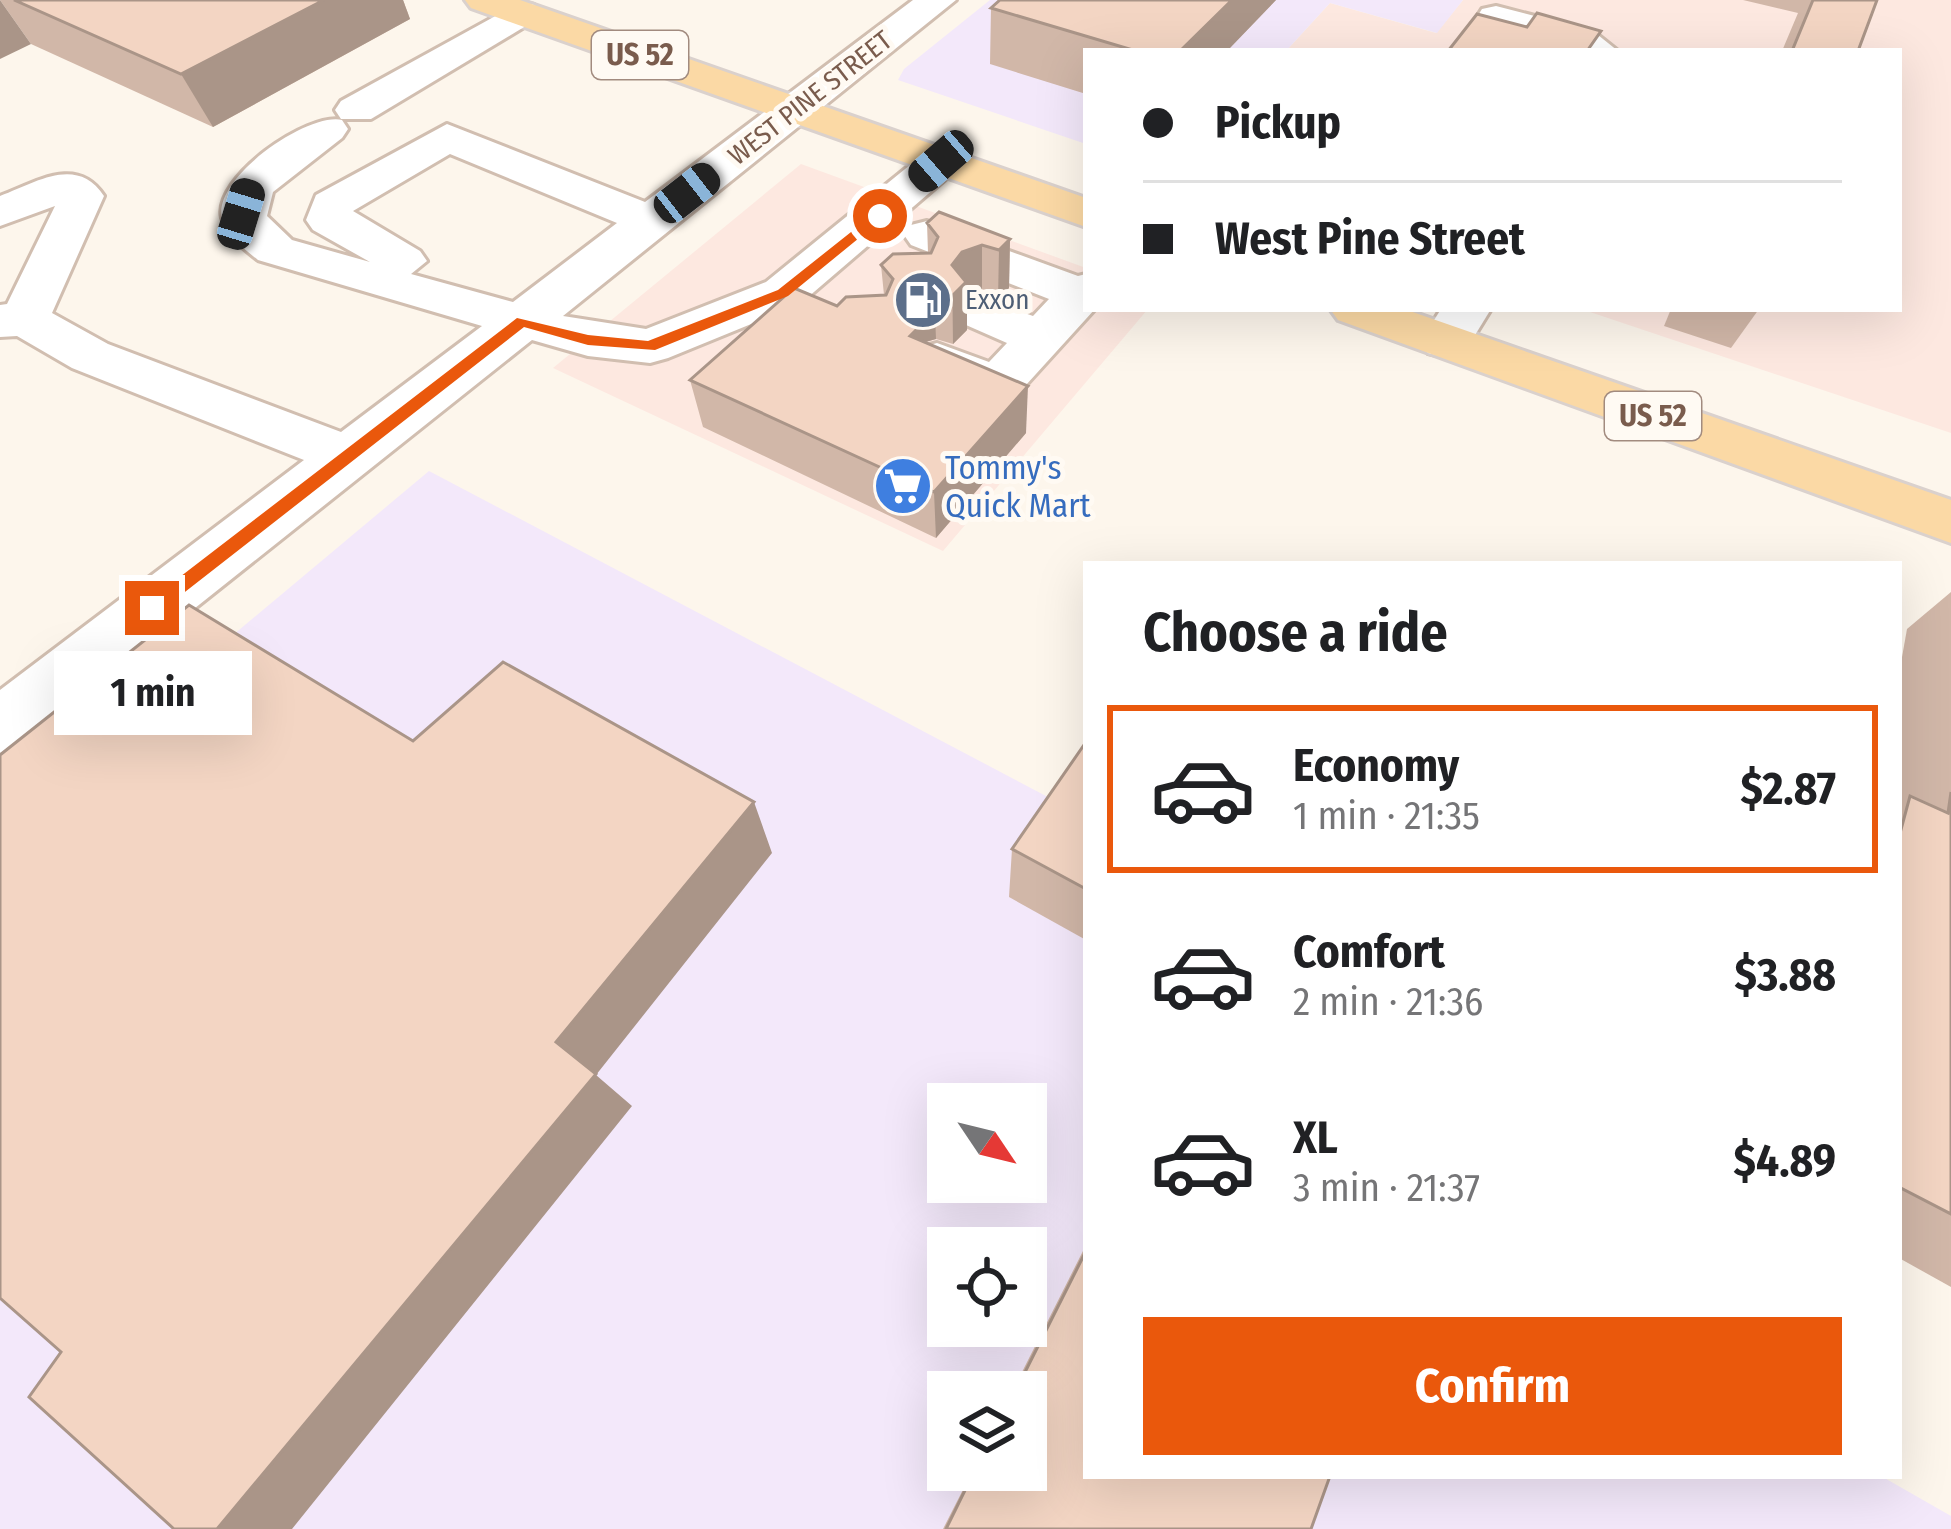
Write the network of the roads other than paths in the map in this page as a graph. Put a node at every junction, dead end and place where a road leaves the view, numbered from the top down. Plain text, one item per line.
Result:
1 (937, 0) edge
2 (502, 6) edge
3 (1496, 17) edge
4 (1593, 48) edge
5 (796, 109) junction
6 (941, 161) junction
7 (0, 212) edge
8 (1083, 212) edge
9 (880, 216) junction
10 (651, 221) junction
11 (1083, 292) edge
12 (458, 303) junction
13 (1374, 312) edge
14 (983, 314) dead end
15 (13, 320) edge
16 (522, 322) junction
17 (1456, 325) edge
18 (1040, 338) junction
19 (937, 360) edge
20 (348, 456) junction
21 (1951, 522) edge
22 (0, 726) edge

1 - 5 street, WEST PINE STREET
2 - 5 main road, US 52
2 - 12 street
3 - 4 street
5 - 6 main road, US 52
5 - 10 street, WEST PINE STREET
6 - 8 main road, US 52
6 - 9 street
7 - 15 street
9 - 11 street
9 - 16 street
10 - 12 street
10 - 16 street, WEST PINE STREET
11 - 18 street
12 - 16 street
13 - 17 main road, US 52
14 - 18 street
15 - 20 street
16 - 20 street, WEST PINE STREET
17 - 21 main road, US 52
18 - 19 street
20 - 22 street, WEST PINE STREET

